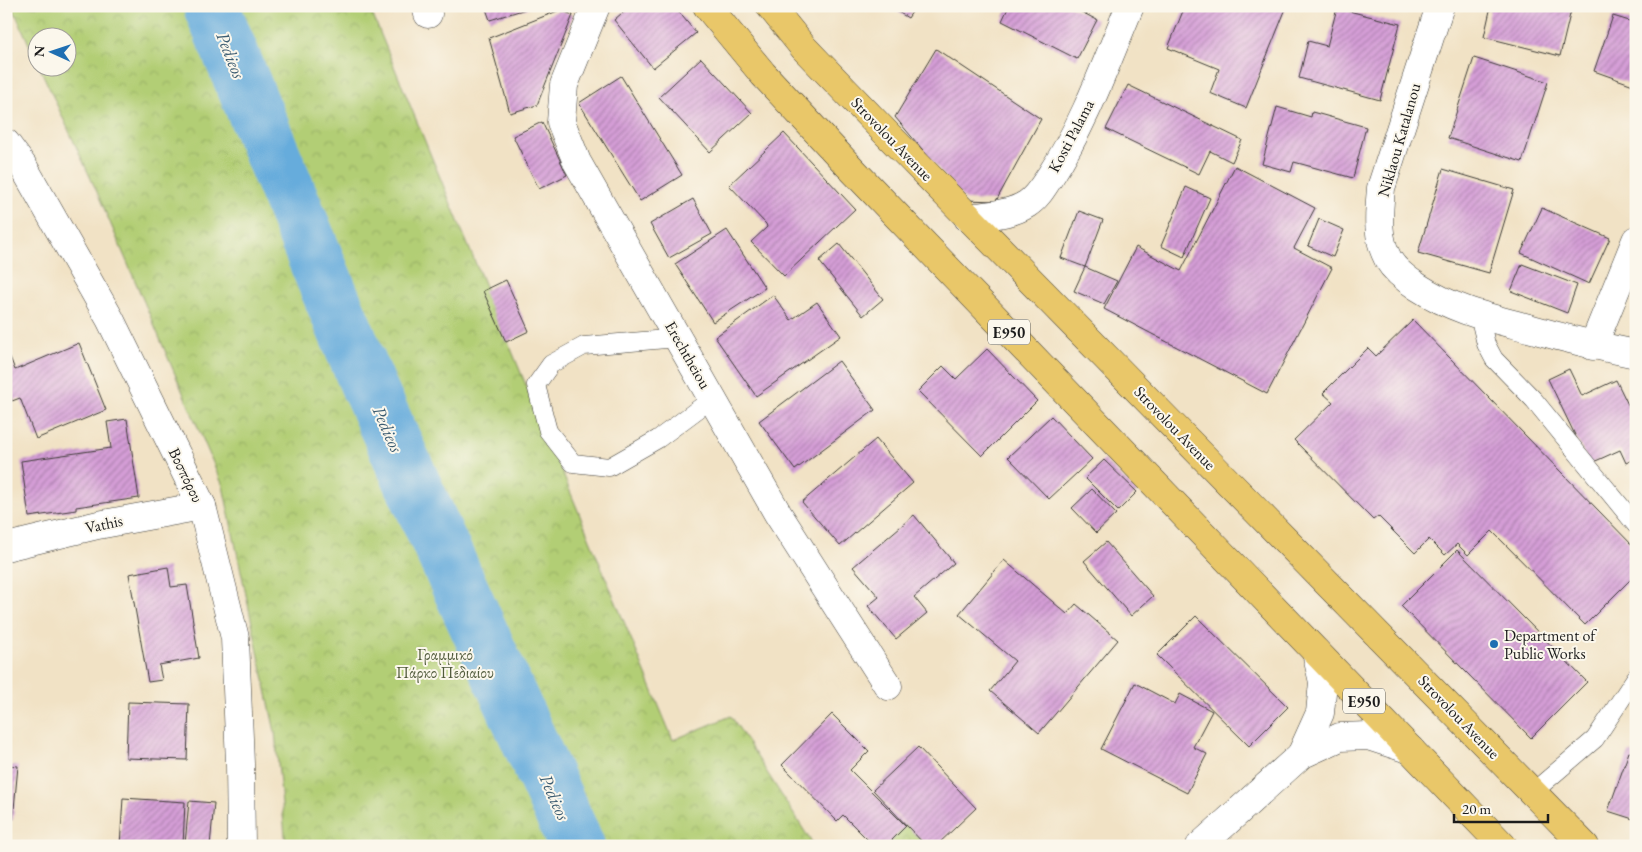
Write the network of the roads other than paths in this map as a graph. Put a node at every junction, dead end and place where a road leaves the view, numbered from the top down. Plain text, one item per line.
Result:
1 (596, 6) edge
2 (707, 6) edge
3 (770, 6) edge
4 (1130, 6) edge
5 (1440, 6) edge
6 (6, 143) edge
7 (968, 218) junction
8 (1636, 240) edge
9 (1479, 315) junction
10 (678, 338) junction
11 (1593, 346) junction
12 (1636, 354) edge
13 (712, 398) junction
14 (202, 506) junction
15 (1636, 525) edge
16 (6, 547) edge
17 (1316, 652) junction
18 (1636, 678) edge
19 (888, 686) dead end
20 (1411, 750) junction
21 (1301, 755) junction
22 (1533, 792) junction
23 (241, 846) edge
24 (1200, 846) edge
25 (1503, 846) edge
26 (1585, 846) edge

1 - 10 street, Erechtheiou
2 - 17 main road, E950
3 - 7 main road, Strovolou Avenue
4 - 7 street, Kosti Palama
5 - 9 street, Niklaou Katalanou
6 - 14 street, Βοσπόρου
7 - 22 main road, Strovolou Avenue
8 - 11 street
9 - 11 street, Niklaou Katalanou
9 - 15 lane
10 - 13 street, Erechtheiou
10 - 13 lane
11 - 12 street, Niklaou Katalanou
13 - 19 street, Erechtheiou
14 - 16 street, Vathis
14 - 23 street, Βοσπόρου
17 - 20 main road, E950
17 - 21 street
18 - 22 lane
20 - 21 street
20 - 25 main road, E950
21 - 24 street
22 - 26 main road, Strovolou Avenue

